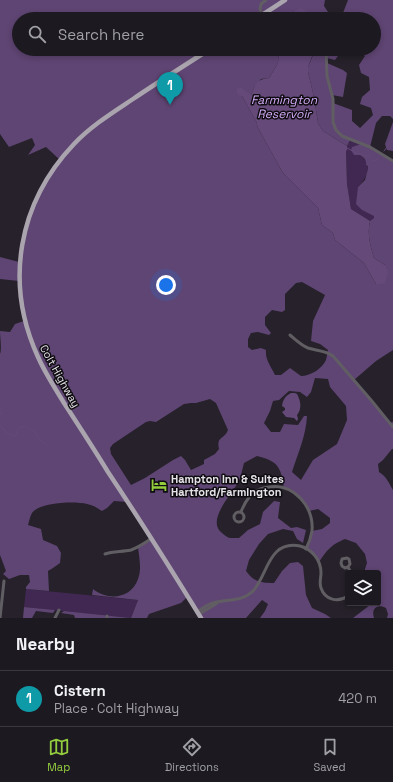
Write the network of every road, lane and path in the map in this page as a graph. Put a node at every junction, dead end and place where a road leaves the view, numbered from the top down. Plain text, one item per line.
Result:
1 (266, 0) edge
2 (285, 0) edge
3 (261, 12) edge
4 (265, 12) edge
5 (199, 56) edge
6 (327, 56) edge
7 (393, 161) edge
8 (290, 335) dead end
9 (393, 427) edge
10 (241, 512) dead end
11 (152, 538) junction
12 (306, 549) junction
13 (105, 554) dead end
14 (348, 567) dead end
15 (350, 570) edge
16 (4, 581) dead end
17 (345, 598) edge
18 (59, 610) dead end
19 (199, 615) edge
20 (0, 618) edge
21 (55, 618) edge

1 - 3 street
2 - 4 highway
5 - 11 highway, Colt Highway
6 - 7 street
8 - 9 street
10 - 12 street
11 - 13 street
11 - 19 highway, Colt Highway
12 - 17 street
12 - 19 street
14 - 15 street
16 - 20 street
18 - 21 street

